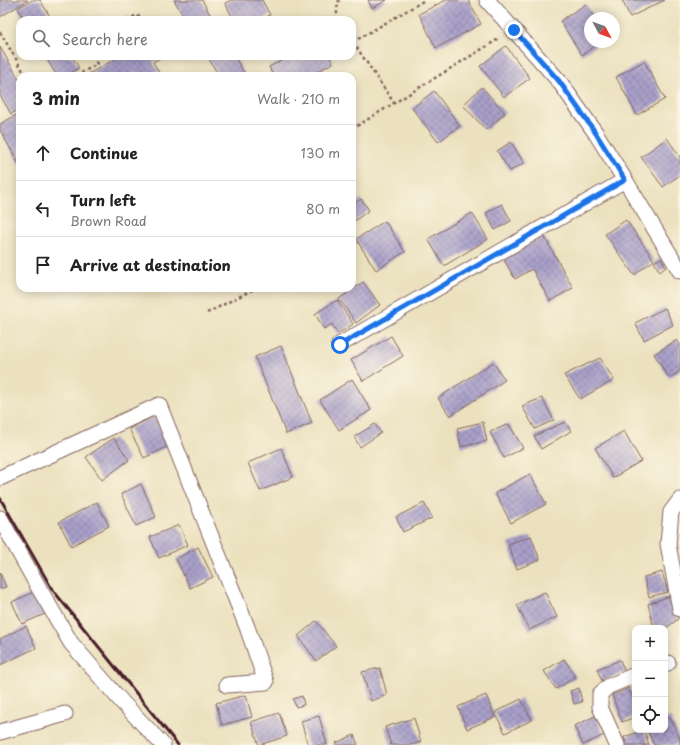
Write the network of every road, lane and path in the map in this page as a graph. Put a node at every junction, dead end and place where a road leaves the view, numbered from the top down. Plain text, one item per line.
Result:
1 (339, 0) edge
2 (425, 0) edge
3 (487, 0) edge
4 (337, 16) edge
5 (514, 30) junction
6 (0, 32) edge
7 (356, 40) edge
8 (356, 48) edge
9 (16, 59) edge
10 (17, 60) edge
11 (95, 60) edge
12 (24, 72) edge
13 (83, 72) edge
14 (394, 103) junction
15 (356, 127) edge
16 (625, 180) junction
17 (680, 270) edge
18 (249, 292) edge
19 (246, 294) joint
20 (207, 313) dead end
21 (340, 345) dead end
22 (0, 478) edge
23 (680, 500) edge
24 (0, 518) edge
25 (680, 609) edge
26 (632, 676) edge
27 (227, 685) dead end
28 (65, 714) dead end
29 (0, 732) edge
30 (163, 745) edge
31 (617, 745) edge

1 - 4 path
2 - 7 path
3 - 5 street
5 - 14 path
5 - 16 street
6 - 9 path
8 - 14 path
10 - 12 path
11 - 13 path
14 - 15 path
16 - 17 street
16 - 21 street
18 - 19 path
19 - 20 path
22 - 27 street
23 - 25 street
24 - 30 street
26 - 31 street
28 - 29 street

